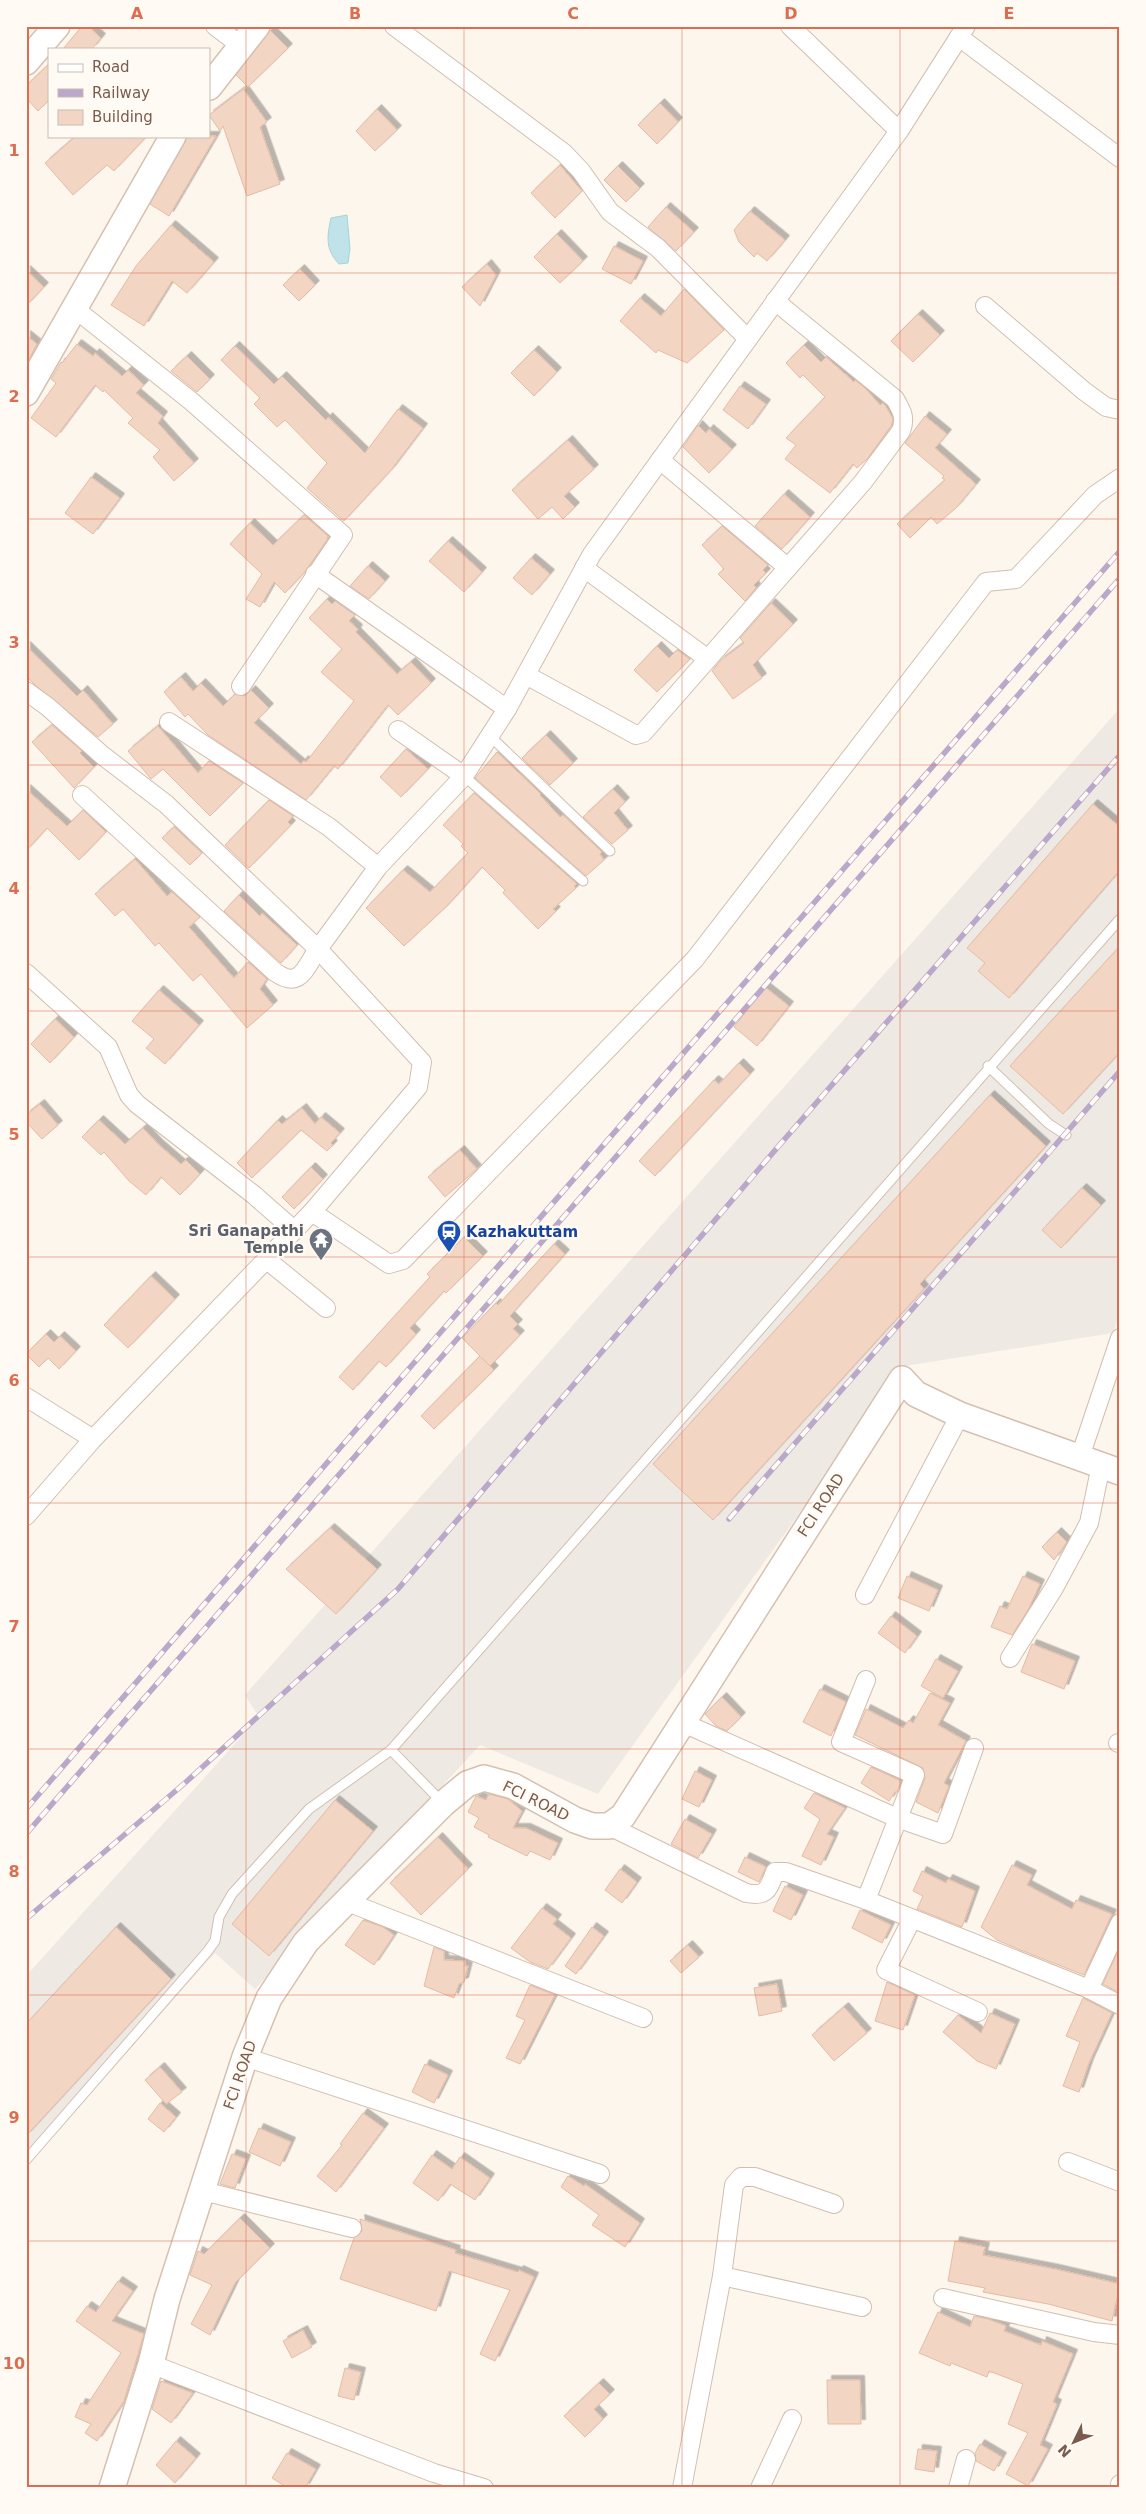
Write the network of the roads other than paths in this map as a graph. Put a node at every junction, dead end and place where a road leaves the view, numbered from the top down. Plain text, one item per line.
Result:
1 (37, 26) edge
2 (57, 26) edge
3 (215, 26) edge
4 (257, 26) edge
5 (394, 26) edge
6 (790, 26) edge
7 (963, 31) edge
8 (26, 38) edge
9 (240, 46) junction
10 (26, 62) edge
11 (210, 86) edge
12 (899, 130) junction
13 (172, 138) edge
14 (1120, 158) edge
15 (775, 302) junction
16 (985, 306) dead end
17 (74, 308) junction
18 (748, 339) junction
19 (28, 386) edge
20 (1120, 410) edge
21 (660, 460) junction
22 (1120, 478) edge
23 (584, 568) junction
24 (787, 568) junction
25 (315, 574) junction
26 (708, 659) junction
27 (526, 674) junction
28 (241, 686) dead end
29 (26, 691) edge
30 (507, 709) junction
31 (169, 722) dead end
32 (398, 730) dead end
33 (491, 737) junction
34 (464, 776) junction
35 (82, 795) dead end
36 (610, 851) dead end
37 (378, 867) junction
38 (583, 880) dead end
39 (1120, 919) edge
40 (318, 949) junction
41 (26, 973) edge
42 (988, 1066) junction
43 (1066, 1134) dead end
44 (312, 1212) junction
45 (294, 1230) junction
46 (267, 1260) junction
47 (326, 1308) dead end
48 (1120, 1338) edge
49 (26, 1397) edge
50 (960, 1415) junction
51 (93, 1439) junction
52 (1100, 1464) edge
53 (26, 1516) edge
54 (865, 1595) dead end
55 (1010, 1658) dead end
56 (866, 1680) dead end
57 (681, 1722) junction
58 (974, 1748) dead end
59 (390, 1750) junction
60 (443, 1804) junction
61 (897, 1818) junction
62 (609, 1826) junction
63 (866, 1900) junction
64 (345, 1901) junction
65 (912, 1919) junction
66 (1120, 1923) edge
67 (1089, 1989) junction
68 (1120, 2005) edge
69 (978, 2012) dead end
70 (643, 2018) dead end
71 (245, 2057) junction
72 (26, 2160) edge
73 (1068, 2162) dead end
74 (600, 2174) dead end
75 (1120, 2182) edge
76 (203, 2191) junction
77 (834, 2204) dead end
78 (352, 2228) dead end
79 (722, 2276) junction
80 (943, 2298) dead end
81 (862, 2307) dead end
82 (1120, 2335) edge
83 (151, 2364) junction
84 (792, 2419) dead end
85 (966, 2459) dead end
86 (431, 2481) edge
87 (1120, 2484) edge
88 (112, 2488) edge
89 (484, 2488) edge
90 (682, 2488) edge
91 (760, 2488) edge
92 (958, 2488) edge
93 (1120, 2488) edge

1 - 8 street
2 - 10 street
3 - 9 street
4 - 9 street
5 - 18 street
6 - 12 street
7 - 12 street
7 - 14 street
9 - 11 street
12 - 15 street
13 - 17 street
15 - 18 street
15 - 24 street
16 - 20 street
17 - 19 street
17 - 25 street
18 - 21 street
21 - 23 street
21 - 24 street
22 - 44 street
23 - 26 street
23 - 27 street
24 - 26 street
25 - 28 street
25 - 30 street
26 - 27 street
27 - 30 street
29 - 40 street
30 - 33 street
31 - 37 street
32 - 34 street
33 - 34 street
33 - 36 lane
34 - 37 street
34 - 38 lane
35 - 40 street
37 - 40 street
39 - 42 lane
40 - 44 street
41 - 45 street
42 - 43 lane
42 - 59 lane
44 - 45 street
45 - 46 street
46 - 47 street
46 - 51 street
48 - 52 street
49 - 51 street
50 - 52 street, FCI ROAD
50 - 54 street
50 - 57 street, FCI ROAD
51 - 53 street
52 - 55 street
56 - 61 street
57 - 61 street
57 - 62 street, FCI ROAD
58 - 61 street
59 - 60 lane
59 - 72 lane
60 - 62 street, FCI ROAD
60 - 64 street, FCI ROAD
61 - 63 street
62 - 63 street
63 - 65 street
64 - 70 street
64 - 71 street, FCI ROAD
65 - 67 street
65 - 69 street
66 - 67 street
67 - 68 street
71 - 74 street
71 - 76 street, FCI ROAD
73 - 75 street
76 - 78 street
76 - 83 street, FCI ROAD
77 - 79 street
79 - 81 street
79 - 90 street
80 - 82 street
83 - 86 street
83 - 88 street, FCI ROAD
84 - 91 street
85 - 92 street
86 - 89 street
87 - 93 street

